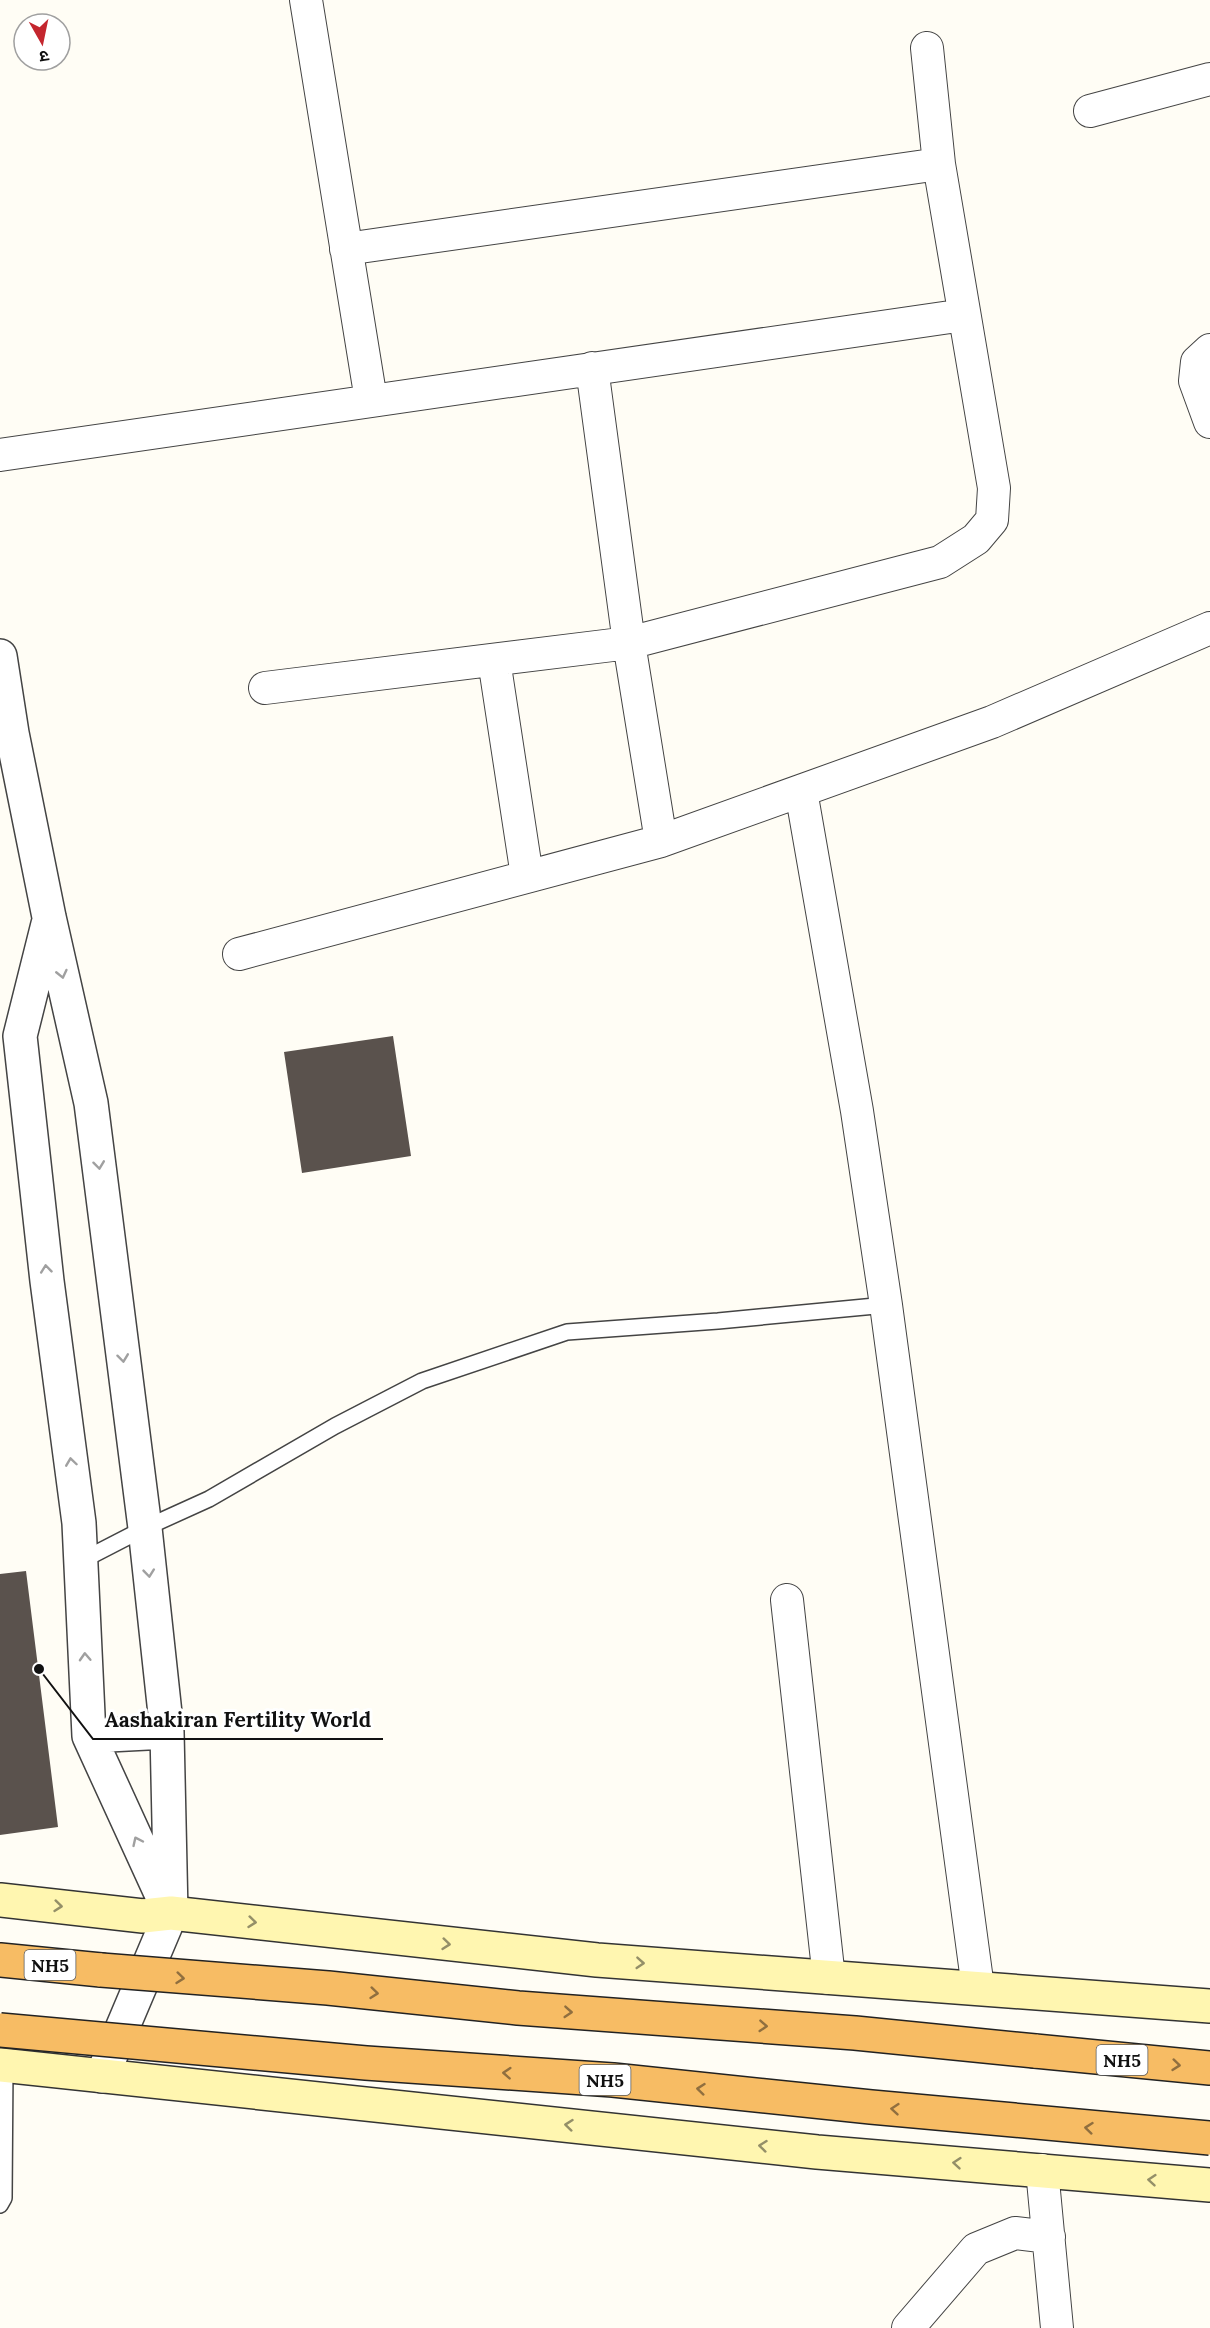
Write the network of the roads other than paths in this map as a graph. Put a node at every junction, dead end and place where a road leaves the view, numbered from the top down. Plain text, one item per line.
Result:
1 (306, 0) edge
2 (927, 48) dead end
3 (1210, 78) edge
4 (1090, 111) dead end
5 (939, 164) junction
6 (346, 249) junction
7 (964, 315) junction
8 (1210, 350) edge
9 (592, 368) junction
10 (371, 400) junction
11 (1210, 422) edge
12 (0, 455) edge
13 (1210, 628) edge
14 (629, 643) junction
15 (0, 656) edge
16 (494, 660) junction
17 (265, 688) dead end
18 (801, 791) junction
19 (661, 841) junction
20 (528, 876) junction
21 (50, 916) junction
22 (239, 954) dead end
23 (886, 1305) junction
24 (145, 1528) junction
25 (81, 1561) junction
26 (787, 1600) dead end
27 (167, 1732) junction
28 (89, 1736) junction
29 (0, 1900) edge
30 (171, 1913) junction
31 (0, 1960) edge
32 (829, 1977) junction
33 (978, 1988) junction
34 (1210, 2006) edge
35 (0, 2030) edge
36 (2, 2065) edge
37 (1210, 2068) edge
38 (102, 2076) junction
39 (1210, 2138) edge
40 (1042, 2170) junction
41 (1210, 2185) edge
42 (0, 2205) edge
43 (1049, 2236) junction
44 (908, 2328) edge
45 (1057, 2328) edge

1 - 6 street
2 - 5 street
3 - 4 street
5 - 6 street
5 - 7 street
6 - 10 street
7 - 9 street
7 - 14 street
8 - 11 street
9 - 10 street
9 - 14 street
10 - 12 street
13 - 18 street
14 - 16 street
14 - 19 street
15 - 21 street
16 - 17 street
16 - 20 street
18 - 19 street
18 - 23 street
19 - 20 street
20 - 22 street
21 -> 24 street
25 -> 21 street
23 - 24 lane
23 - 33 street
24 - 25 lane
24 -> 27 street
28 -> 25 street
26 - 32 street
27 - 28 street
27 - 30 street
30 -> 28 street
29 -> 30 main road
30 -> 32 main road
30 - 38 street
31 -> 37 highway, NH5, bridge
32 - 33 main road
33 - 34 main road
39 -> 35 highway, NH5, bridge
36 - 38 main road
36 - 42 lane
40 -> 38 main road
41 -> 40 main road
40 - 43 street
43 - 44 street
43 - 45 street

